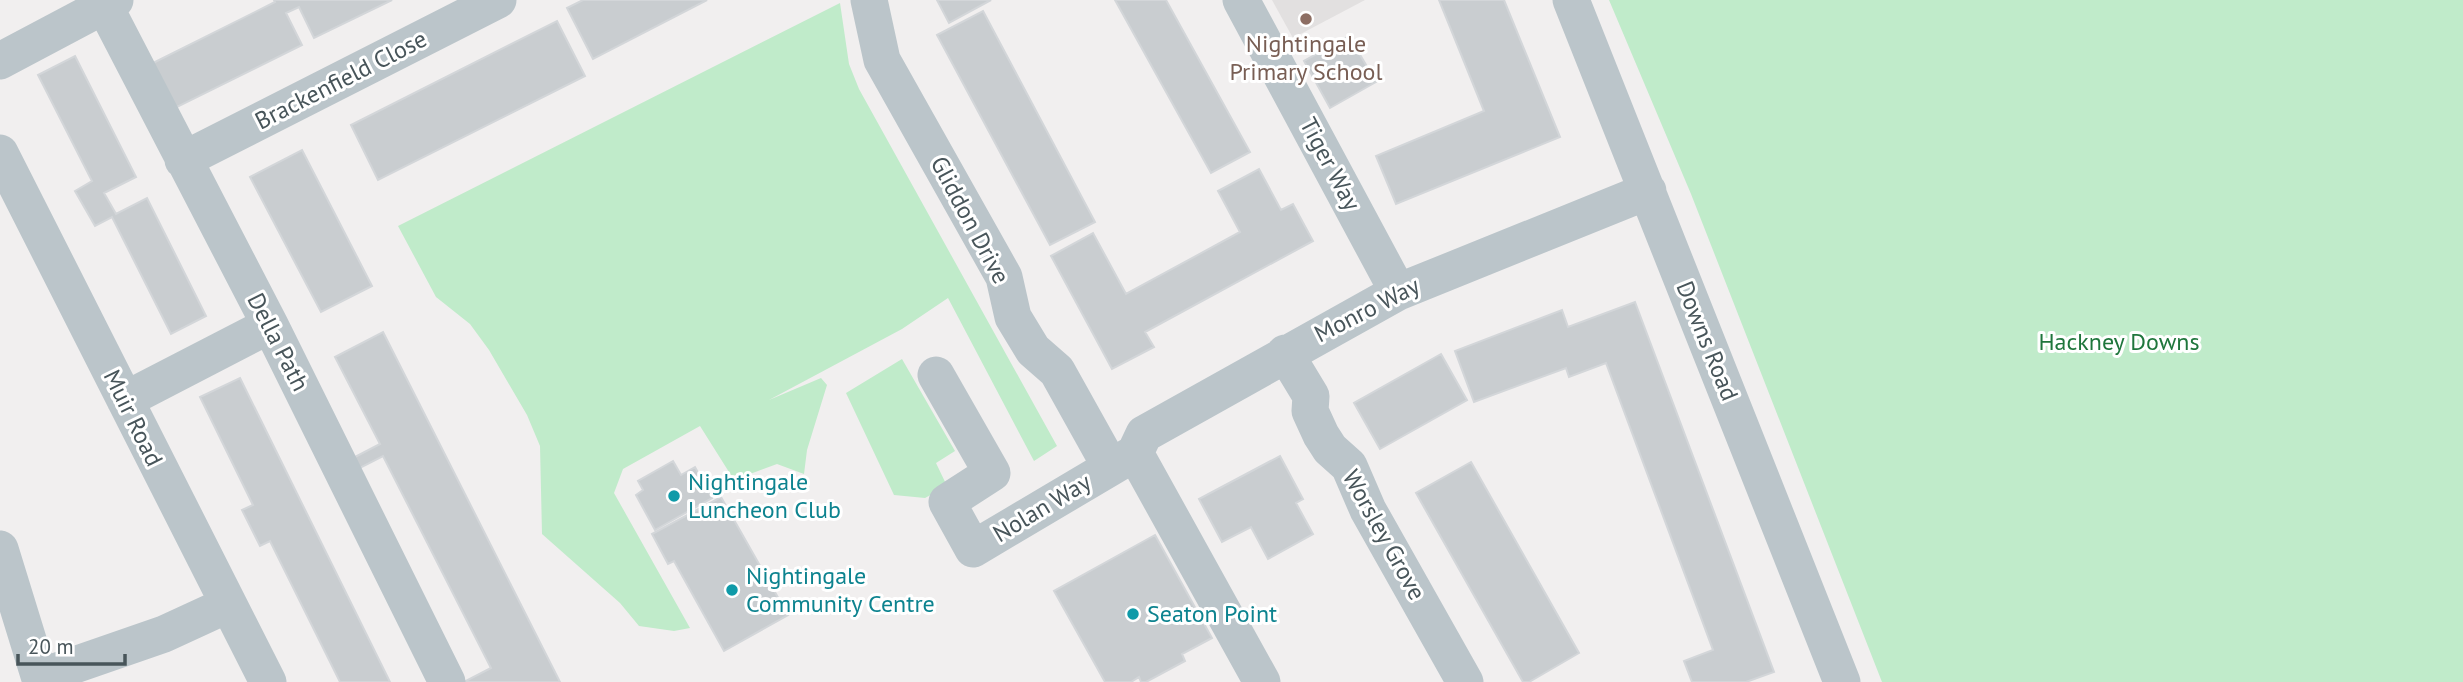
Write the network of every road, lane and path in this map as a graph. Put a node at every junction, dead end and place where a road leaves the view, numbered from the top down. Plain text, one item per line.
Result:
1 (498, 0) edge
2 (869, 0) edge
3 (1241, 0) edge
4 (1571, 0) edge
5 (110, 2) edge
6 (0, 61) edge
7 (0, 153) edge
8 (183, 160) junction
9 (1648, 191) junction
10 (1398, 292) junction
11 (270, 325) junction
12 (1285, 353) junction
13 (936, 375) dead end
14 (125, 400) junction
15 (1123, 460) junction
16 (0, 549) edge
17 (227, 605) junction
18 (41, 679) edge
19 (268, 682) edge
20 (447, 682) edge
21 (1262, 682) edge
22 (1465, 682) edge
23 (1842, 682) edge

1 - 8 street, Brackenfield Close
2 - 15 street, Gliddon Drive
3 - 10 street, Tiger Way
4 - 9 street, Downs Road
5 - 6 street
5 - 8 street, Della Path
7 - 14 street, Muir Road
8 - 11 street, Della Path
9 - 10 street, Monro Way
9 - 23 street, Downs Road
10 - 12 street, Monro Way
11 - 14 street
11 - 20 street, Della Path
12 - 15 street, Monro Way
12 - 22 street, Worsley Grove
13 - 15 street, Nolan Way
14 - 17 street, Muir Road
15 - 21 street, Gliddon Drive
16 - 18 street
17 - 18 street
17 - 19 street, Muir Road

